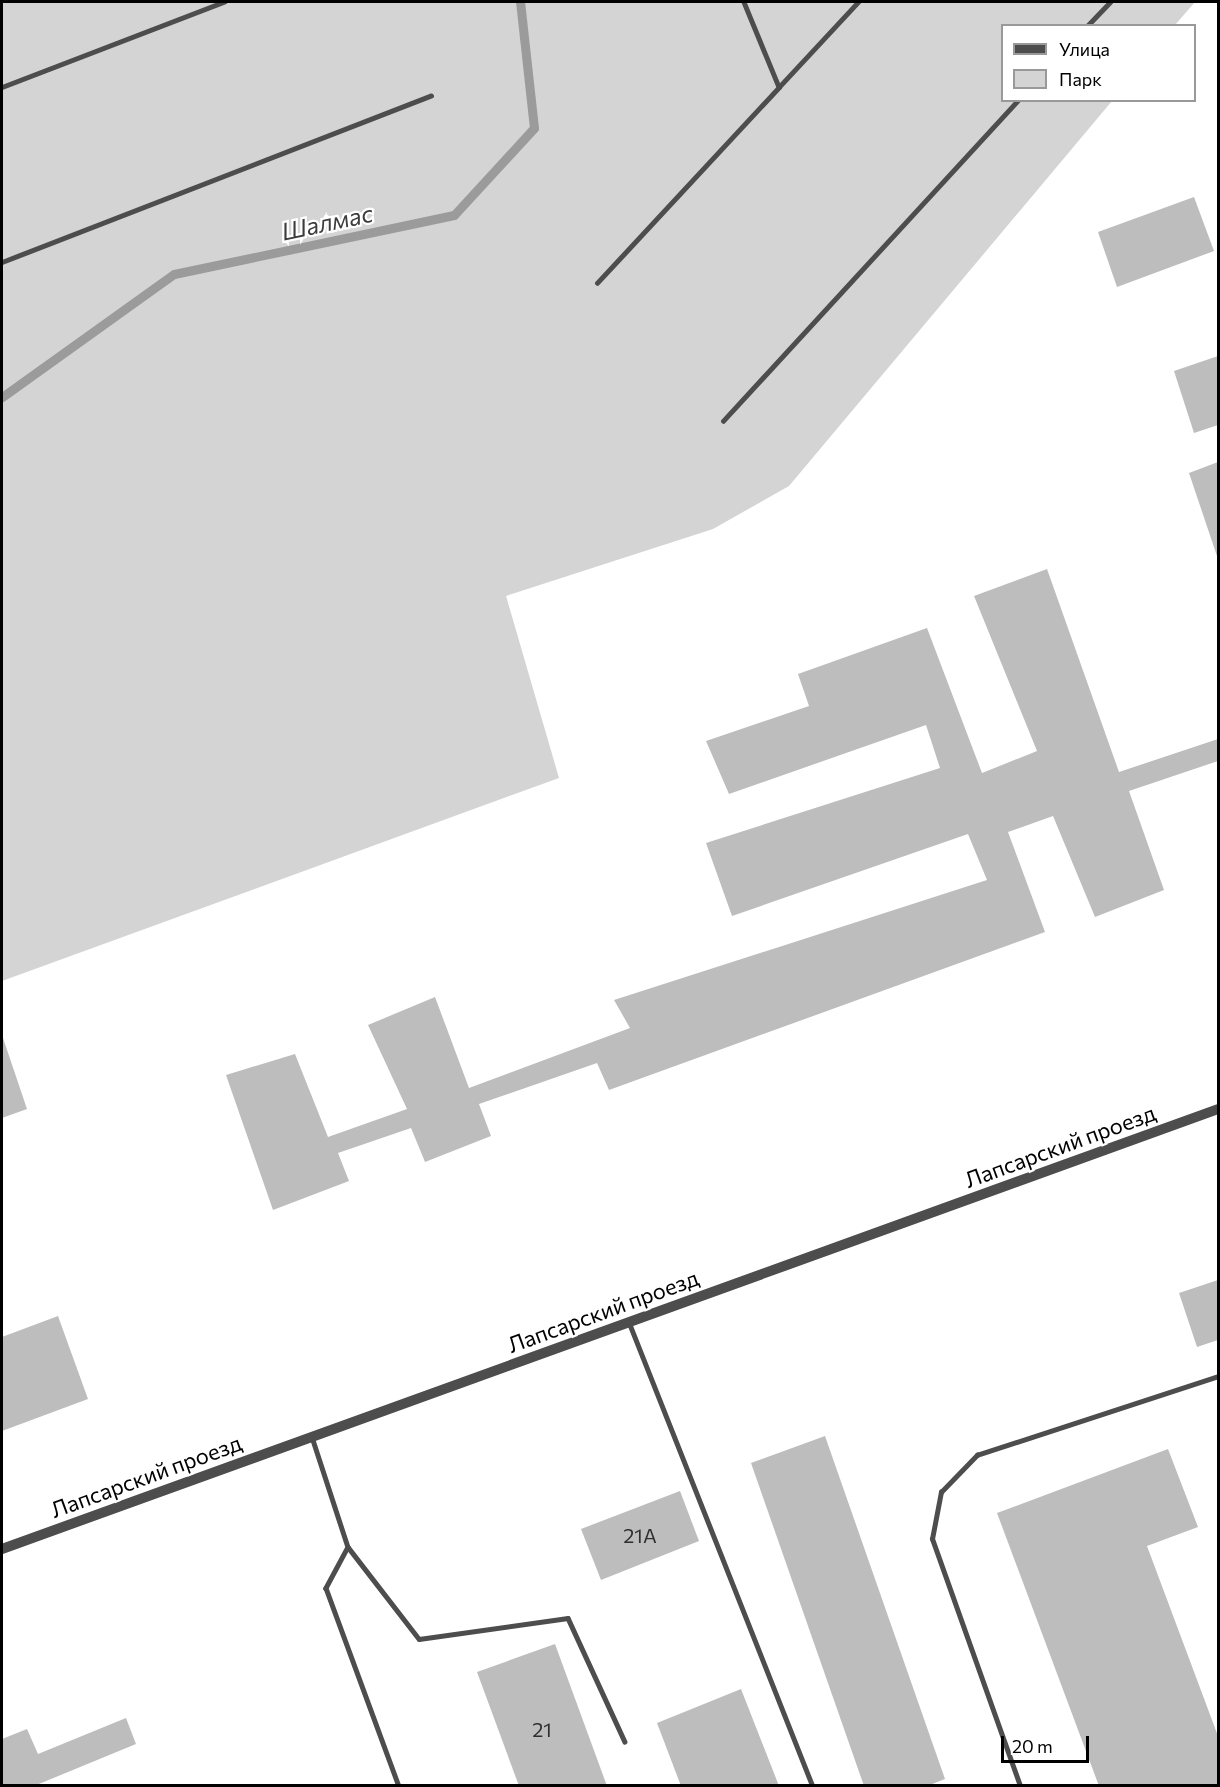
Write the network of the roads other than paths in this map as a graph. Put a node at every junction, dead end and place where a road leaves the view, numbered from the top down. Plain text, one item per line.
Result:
1 (224, 2) edge
2 (744, 2) edge
3 (858, 2) edge
4 (1110, 2) edge
5 (1090, 24) edge
6 (2, 87) edge
7 (779, 87) junction
8 (431, 96) dead end
9 (1016, 102) edge
10 (2, 262) edge
11 (597, 284) dead end
12 (723, 421) dead end
13 (1218, 1109) edge
14 (629, 1322) junction
15 (1218, 1376) edge
16 (312, 1437) junction
17 (348, 1547) junction
18 (2, 1549) edge
19 (625, 1743) dead end
20 (399, 1785) edge
21 (813, 1785) edge
22 (1020, 1785) edge

1 - 6 lane
2 - 7 lane
3 - 7 lane
4 - 5 lane
7 - 11 lane
8 - 10 lane
9 - 12 lane
13 - 14 street, Лапсарский проезд
14 - 16 street, Лапсарский проезд
14 - 21 lane
15 - 22 lane
16 - 17 lane
16 - 18 street, Лапсарский проезд
17 - 19 lane
17 - 20 lane

